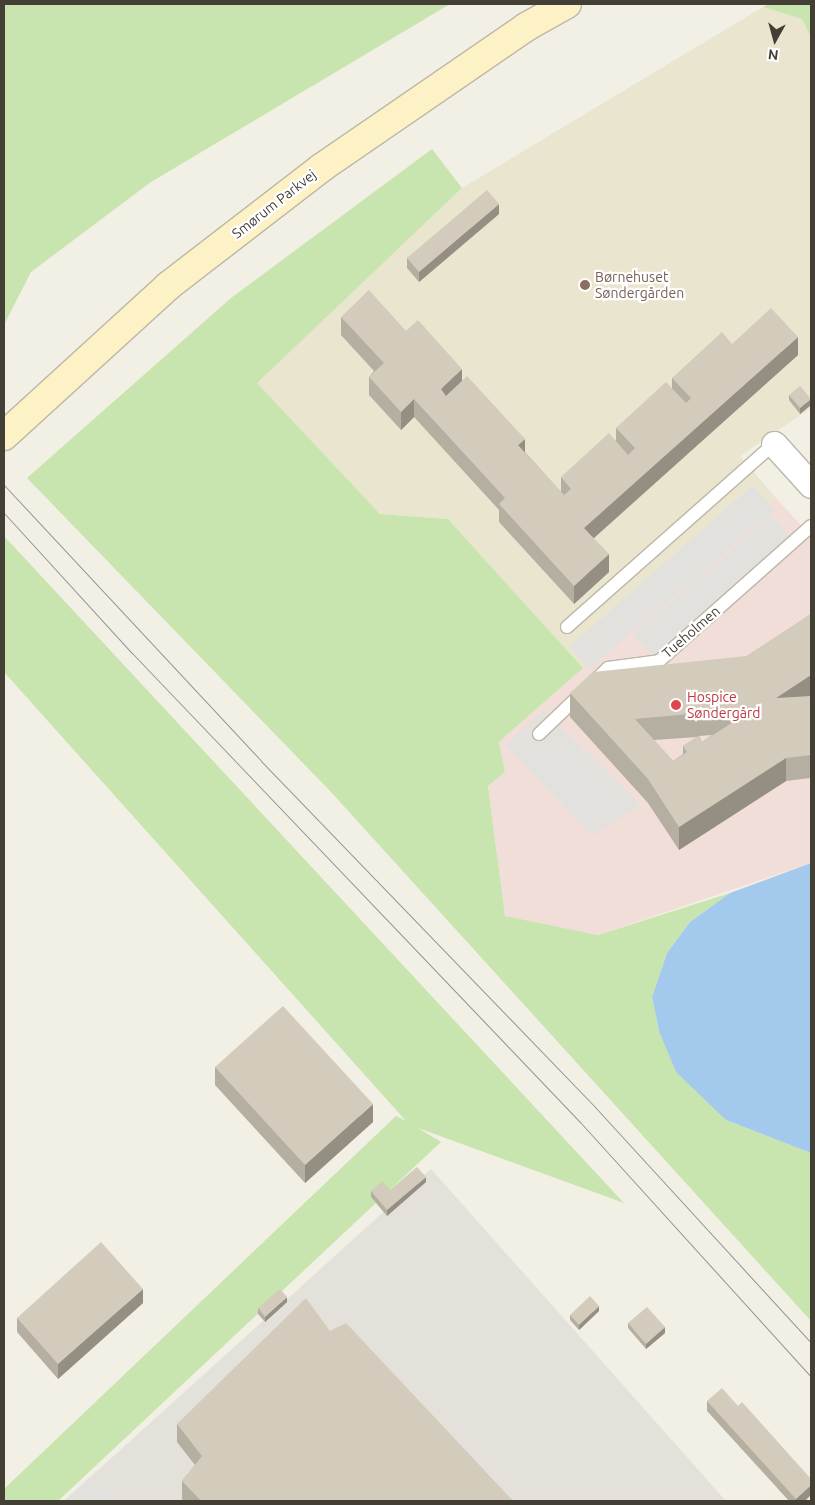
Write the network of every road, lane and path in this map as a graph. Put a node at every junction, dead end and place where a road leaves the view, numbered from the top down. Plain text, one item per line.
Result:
1 (568, 4) edge
2 (9, 430) edge
3 (774, 444) joint
4 (807, 473) edge
5 (811, 526) edge
6 (567, 627) dead end
7 (539, 734) dead end

1 - 2 street, Smørum Parkvej
3 - 4 street
3 - 6 lane
5 - 7 lane, Tueholmen

